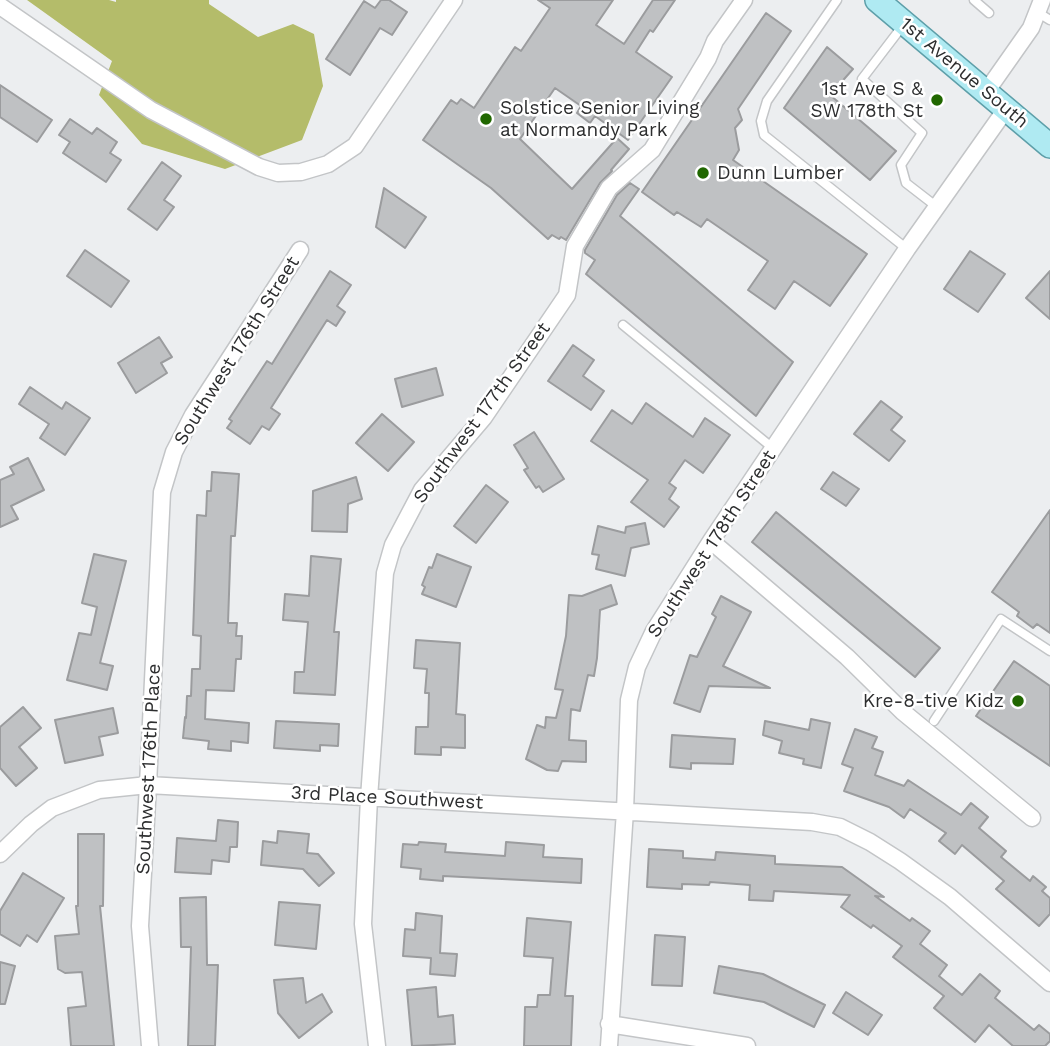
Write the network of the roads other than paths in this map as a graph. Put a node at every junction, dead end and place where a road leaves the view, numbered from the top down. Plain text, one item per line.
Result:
1 (454, 0) edge
2 (744, 0) edge
3 (837, 0) edge
4 (974, 0) edge
5 (0, 6) edge
6 (892, 10) edge
7 (1043, 11) edge
8 (989, 13) dead end
9 (986, 92) junction
10 (1006, 108) junction
11 (1050, 146) edge
12 (936, 207) junction
13 (907, 249) junction
14 (300, 250) dead end
15 (623, 325) dead end
16 (774, 449) junction
17 (162, 492) joint
18 (711, 541) junction
19 (1050, 651) edge
20 (934, 721) dead end
21 (148, 785) junction
22 (369, 797) junction
23 (625, 811) junction
24 (1032, 818) dead end
25 (0, 853) edge
26 (1050, 983) edge
27 (609, 1024) junction
28 (150, 1046) edge
29 (377, 1046) edge
30 (609, 1046) edge
31 (747, 1046) edge

1 - 5 street
2 - 22 street, Southwest 177th Street
3 - 13 lane
4 - 8 lane
6 - 9 main road, 1st Avenue South
6 - 12 lane
7 - 9 street
9 - 10 main road, 1st Avenue South
10 - 11 main road, 1st Avenue South
10 - 12 street, Southwest 178th Street
12 - 13 street, Southwest 178th Street
13 - 16 street, Southwest 178th Street
14 - 17 street, Southwest 176th Street
15 - 16 lane
16 - 18 street, Southwest 178th Street
17 - 21 street, Southwest 176th Place
18 - 23 street, Southwest 178th Street
18 - 24 street
19 - 20 lane
21 - 22 street, 3rd Place Southwest
21 - 25 street, 3rd Place Southwest
21 - 28 street, Southwest 176th Place
22 - 23 street, 3rd Place Southwest
22 - 29 street, Southwest 177th Street
23 - 26 street, 3rd Place Southwest
23 - 27 street, Southwest 178th Street
27 - 30 street, Southwest 178th Street
27 - 31 street

